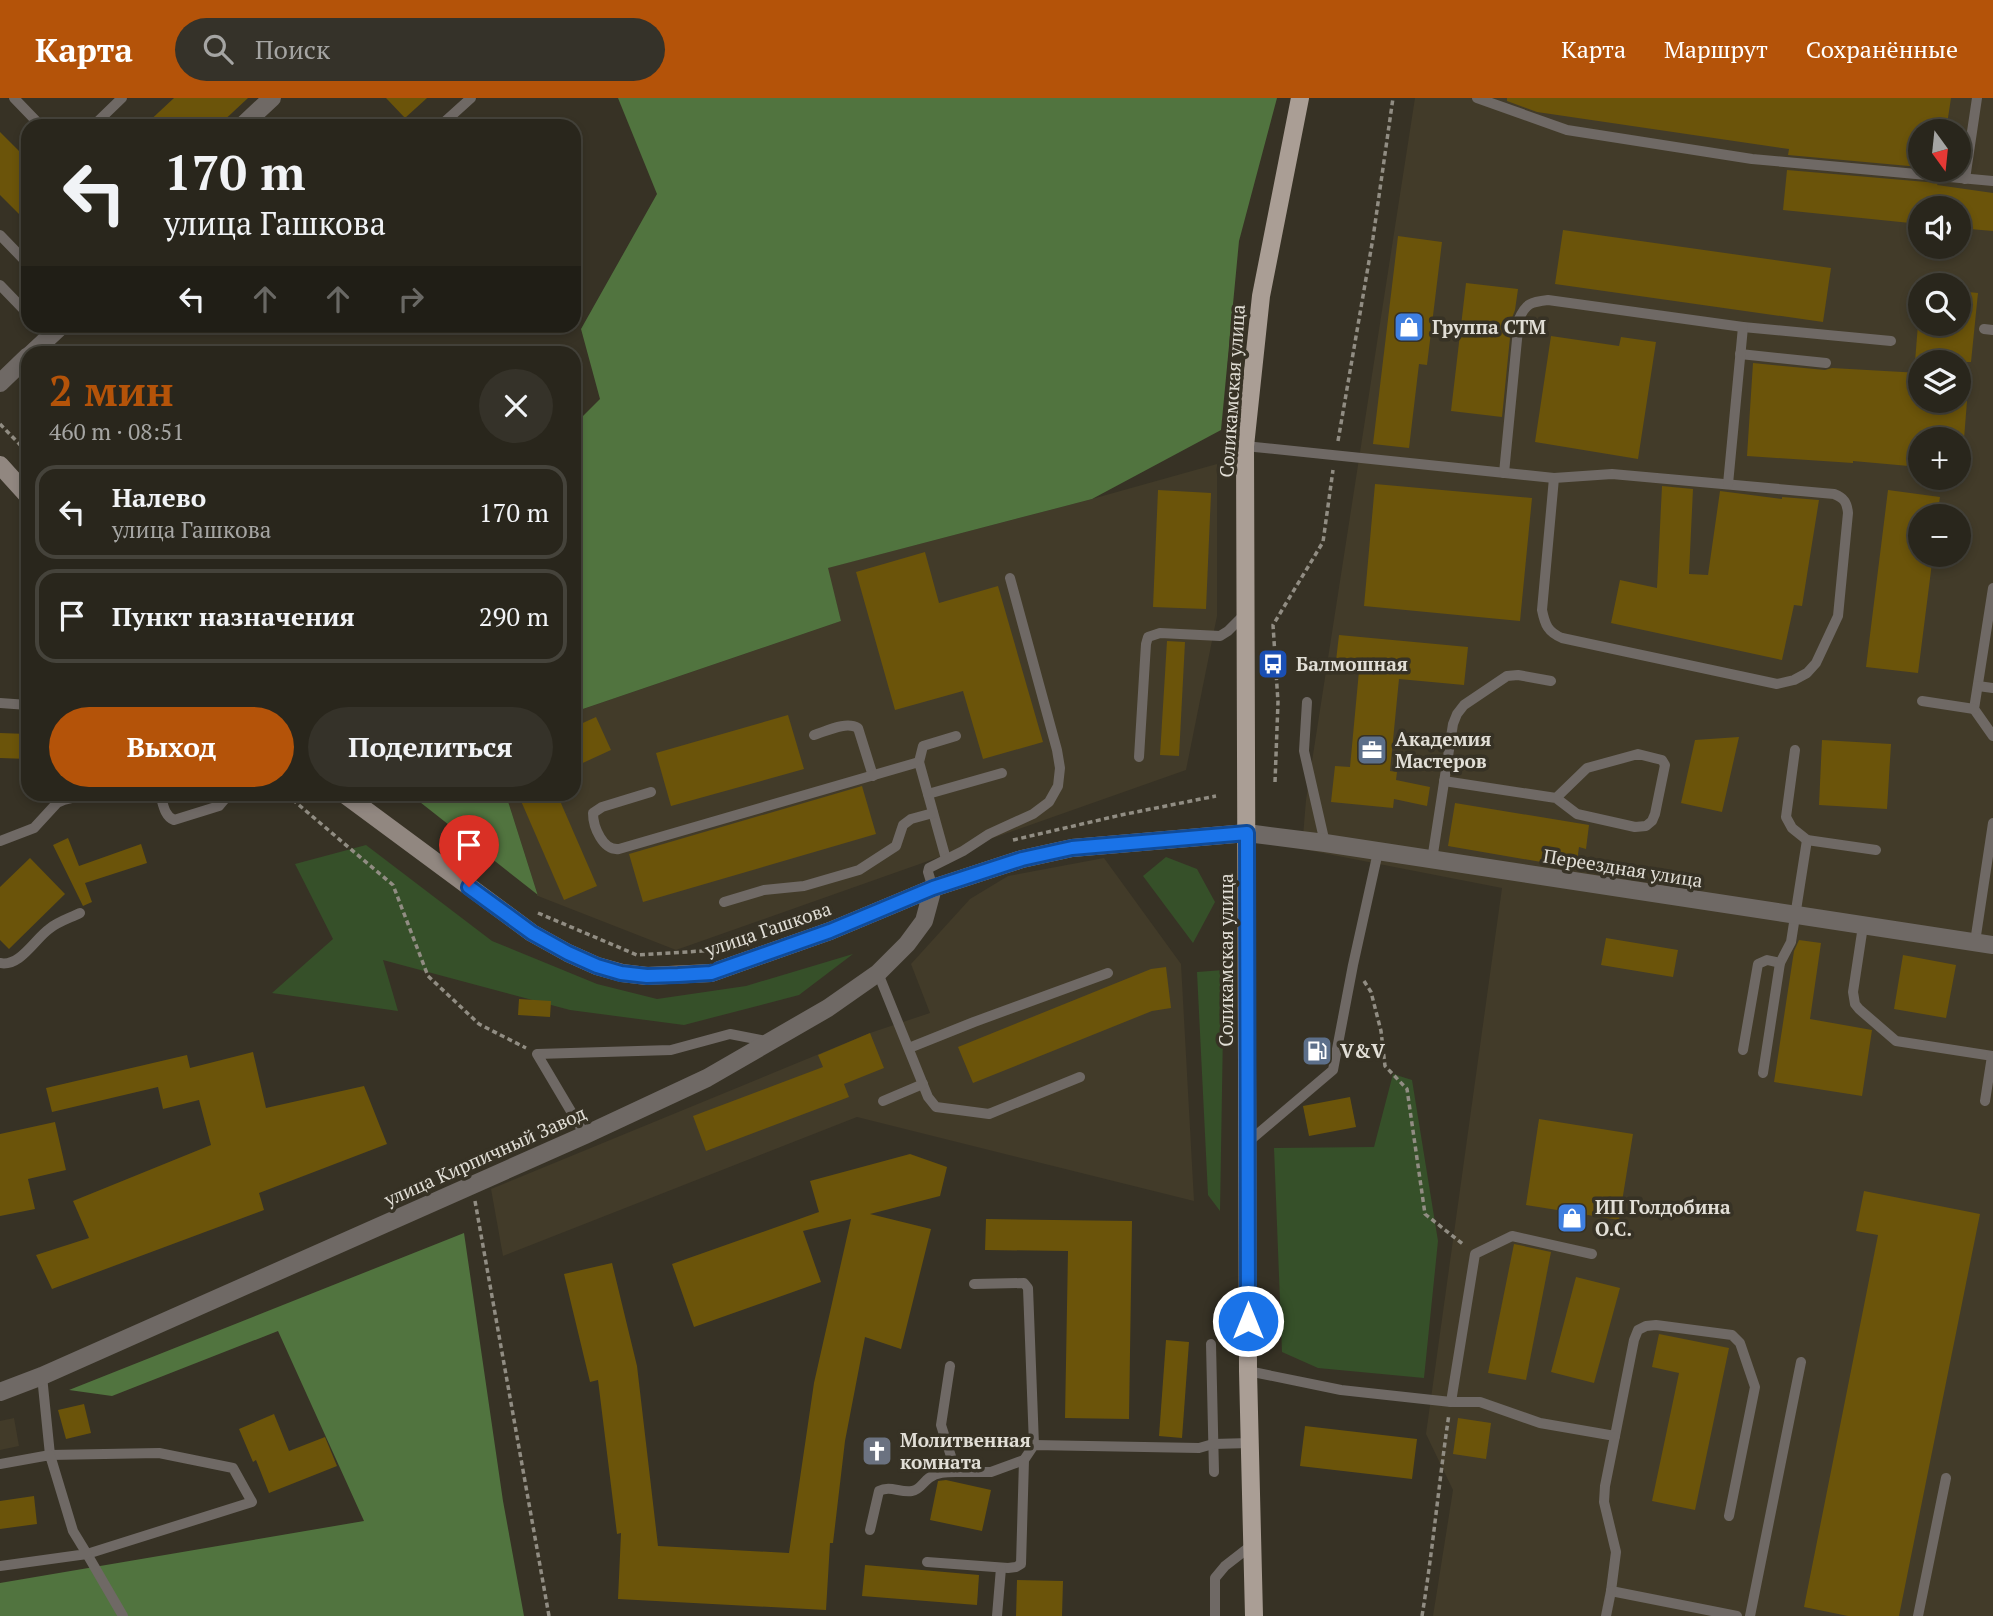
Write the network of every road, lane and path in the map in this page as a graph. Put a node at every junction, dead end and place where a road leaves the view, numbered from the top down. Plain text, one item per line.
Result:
1 (14, 98) edge
2 (122, 98) edge
3 (272, 98) edge
4 (471, 98) edge
5 (1300, 98) edge
6 (1477, 98) edge
7 (1977, 98) edge
8 (34, 119) edge
9 (100, 119) edge
10 (250, 119) edge
11 (448, 119) edge
12 (1971, 138) edge
13 (1908, 174) edge
14 (1971, 179) edge
15 (1993, 181) edge
16 (0, 235) edge
17 (21, 257) edge
18 (0, 285) edge
19 (21, 307) edge
20 (1742, 327) junction
21 (1891, 341) dead end
22 (1740, 354) junction
23 (21, 363) edge
24 (1826, 363) dead end
25 (0, 383) edge
26 (0, 424) edge
27 (21, 446) edge
28 (1245, 446) junction
29 (0, 465) edge
30 (1504, 473) junction
31 (1554, 478) junction
32 (1728, 484) junction
33 (21, 488) edge
34 (1010, 578) dead end
35 (1993, 588) edge
36 (1246, 612) junction
37 (1552, 681) dead end
38 (1978, 685) junction
39 (1993, 688) edge
40 (1922, 701) dead end
41 (1307, 702) dead end
42 (0, 703) edge
43 (21, 704) edge
44 (1974, 709) junction
45 (814, 735) dead end
46 (956, 736) dead end
47 (1993, 736) edge
48 (1795, 750) dead end
49 (1139, 757) dead end
50 (919, 762) junction
51 (1002, 773) dead end
52 (873, 776) junction
53 (1444, 781) junction
54 (652, 792) dead end
55 (928, 794) junction
56 (1556, 798) junction
57 (62, 801) edge
58 (162, 801) edge
59 (223, 801) edge
60 (294, 801) edge
61 (353, 801) edge
62 (933, 813) junction
63 (1993, 823) edge
64 (1247, 833) junction
65 (1807, 840) junction
66 (0, 841) edge
67 (1325, 843) junction
68 (1876, 850) dead end
69 (1378, 852) junction
70 (947, 859) junction
71 (1432, 860) junction
72 (933, 888) junction
73 (724, 902) dead end
74 (80, 913) dead end
75 (1795, 915) junction
76 (1863, 926) junction
77 (1975, 943) junction
78 (1993, 945) edge
79 (0, 963) edge
80 (1780, 963) junction
81 (1353, 965) junction
82 (878, 973) junction
83 (1108, 973) dead end
84 (770, 1042) junction
85 (909, 1048) junction
86 (1744, 1050) dead end
87 (537, 1054) junction
88 (1993, 1056) edge
89 (1763, 1073) dead end
90 (1080, 1077) dead end
91 (923, 1084) junction
92 (883, 1101) dead end
93 (1985, 1101) dead end
94 (585, 1135) junction
95 (1247, 1143) junction
96 (472, 1185) junction
97 (1475, 1254) junction
98 (1592, 1254) dead end
99 (974, 1284) dead end
100 (1211, 1344) dead end
101 (1801, 1362) dead end
102 (950, 1366) dead end
103 (1248, 1371) junction
104 (43, 1376) junction
105 (0, 1392) edge
106 (1451, 1402) junction
107 (1615, 1436) junction
108 (1250, 1443) junction
109 (1213, 1444) junction
110 (1034, 1445) junction
111 (50, 1455) junction
112 (1024, 1460) junction
113 (0, 1464) edge
114 (956, 1472) junction
115 (1214, 1472) dead end
116 (1946, 1478) dead end
117 (1729, 1516) dead end
118 (870, 1530) dead end
119 (1252, 1545) junction
120 (87, 1554) junction
121 (927, 1562) dead end
122 (0, 1566) edge
123 (1001, 1568) junction
124 (1611, 1591) junction
125 (123, 1616) edge
126 (549, 1616) edge
127 (997, 1616) edge
128 (1215, 1616) edge
129 (1254, 1616) edge
130 (1422, 1616) edge
131 (1606, 1616) edge
132 (1737, 1616) edge
133 (1750, 1616) edge
134 (1918, 1616) edge

1 - 8 lane
2 - 9 lane
3 - 10 street
4 - 11 lane
5 - 28 main road, Соликамская улица
6 - 13 lane
7 - 12 lane
14 - 15 lane
16 - 17 lane
18 - 19 lane
20 - 21 lane
20 - 22 lane
20 - 30 lane
22 - 24 lane
22 - 32 lane
23 - 25 street
26 - 27 path
28 - 30 lane
28 - 36 main road, Соликамская улица
29 - 33 street
30 - 31 lane
31 - 32 lane
31 - 32 lane
34 - 70 lane
35 - 38 lane
36 - 49 lane
36 - 64 main road, Соликамская улица
37 - 53 lane
38 - 39 lane
38 - 44 lane
40 - 44 lane
41 - 67 lane
42 - 43 lane
44 - 47 lane
45 - 52 lane
46 - 50 lane
48 - 65 lane
50 - 52 lane
50 - 55 lane
51 - 55 lane
52 - 54 lane
53 - 56 lane
53 - 71 lane
55 - 62 lane
56 - 56 lane
57 - 66 lane
58 - 59 lane
60 - 87 path
61 - 72 street, улица Гашкова
62 - 70 lane
62 - 73 lane
63 - 77 lane
64 - 67 street, Переездная улица
64 - 72 street, улица Гашкова
64 - 95 main road, Соликамская улица
65 - 68 lane
65 - 75 lane
67 - 69 street, Переездная улица
69 - 71 street, Переездная улица
69 - 81 lane
70 - 72 lane
71 - 75 street, Переездная улица
72 - 82 street, улица Кирпичный Завод
74 - 79 lane
75 - 76 street, Переездная улица
75 - 80 lane
76 - 77 street, Переездная улица
76 - 88 lane
77 - 78 street, Переездная улица
80 - 86 lane
80 - 89 lane
81 - 95 lane
81 - 97 path
82 - 84 street, улица Кирпичный Завод
82 - 85 lane
83 - 85 lane
84 - 87 lane
84 - 94 street, улица Кирпичный Завод
85 - 91 lane
87 - 94 lane
88 - 93 lane
90 - 91 lane
91 - 92 lane
94 - 96 street, улица Кирпичный Завод
95 - 103 main road, Соликамская улица
96 - 104 street, улица Кирпичный Завод
96 - 126 path
97 - 98 lane
97 - 106 lane
99 - 110 lane
100 - 109 lane
101 - 133 lane
102 - 114 lane
103 - 106 lane
103 - 108 main road, Соликамская улица
104 - 105 street, улица Кирпичный Завод
104 - 111 lane
106 - 107 lane
106 - 130 path
107 - 117 lane
107 - 124 lane
108 - 109 lane
108 - 119 main road, Соликамская улица
109 - 110 lane
109 - 115 lane
110 - 112 lane
111 - 113 lane
111 - 120 lane
111 - 120 lane
112 - 114 lane
112 - 123 lane
114 - 118 lane
116 - 134 lane
119 - 128 lane
119 - 129 main road, Соликамская улица
120 - 122 lane
120 - 125 lane
121 - 123 lane
123 - 127 lane
124 - 131 lane
124 - 132 lane

